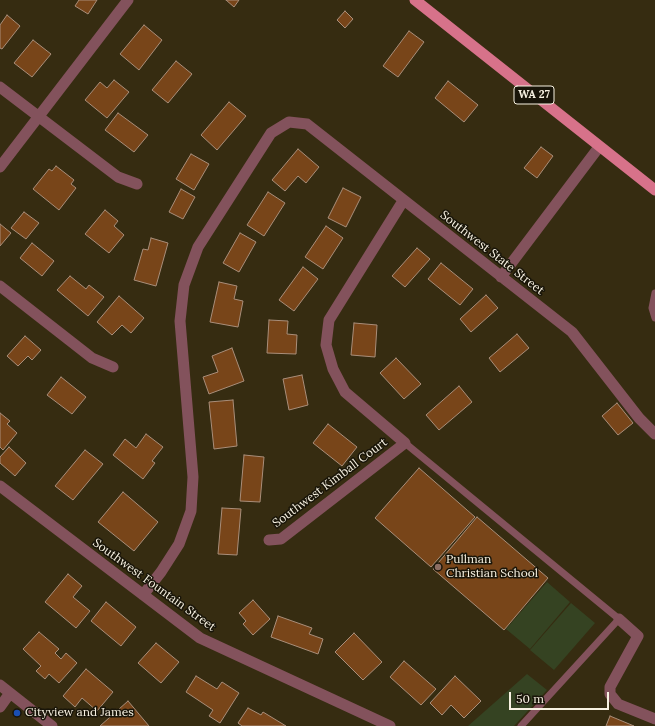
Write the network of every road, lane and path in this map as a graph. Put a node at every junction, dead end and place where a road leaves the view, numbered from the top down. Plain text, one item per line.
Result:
1 (128, 0) edge
2 (415, 0) edge
3 (0, 87) edge
4 (39, 117) junction
5 (599, 147) junction
6 (0, 167) edge
7 (137, 184) dead end
8 (655, 190) edge
9 (403, 200) junction
10 (501, 277) junction
11 (0, 286) edge
12 (655, 293) edge
13 (655, 318) edge
14 (113, 367) dead end
15 (655, 434) edge
16 (405, 443) junction
17 (0, 486) edge
18 (269, 540) dead end
19 (143, 595) junction
20 (619, 619) junction
21 (0, 685) edge
22 (10, 693) junction
23 (0, 707) edge
24 (655, 719) edge
25 (52, 726) edge
26 (390, 726) edge
27 (521, 726) edge

1 - 4 street
2 - 5 main road, WA 27
3 - 4 street
4 - 6 street
4 - 7 street
5 - 8 main road, WA 27
5 - 10 street
9 - 10 street, Southwest State Street
9 - 16 street
9 - 19 street, Southwest State Street
10 - 15 street, Southwest State Street
11 - 14 street
12 - 13 lane
16 - 18 street, Southwest Kimball Court
16 - 20 lane
17 - 19 street, Southwest Fountain Street
19 - 26 street, Southwest Fountain Street
20 - 24 street
20 - 27 lane
21 - 22 street
22 - 23 street
22 - 25 street

